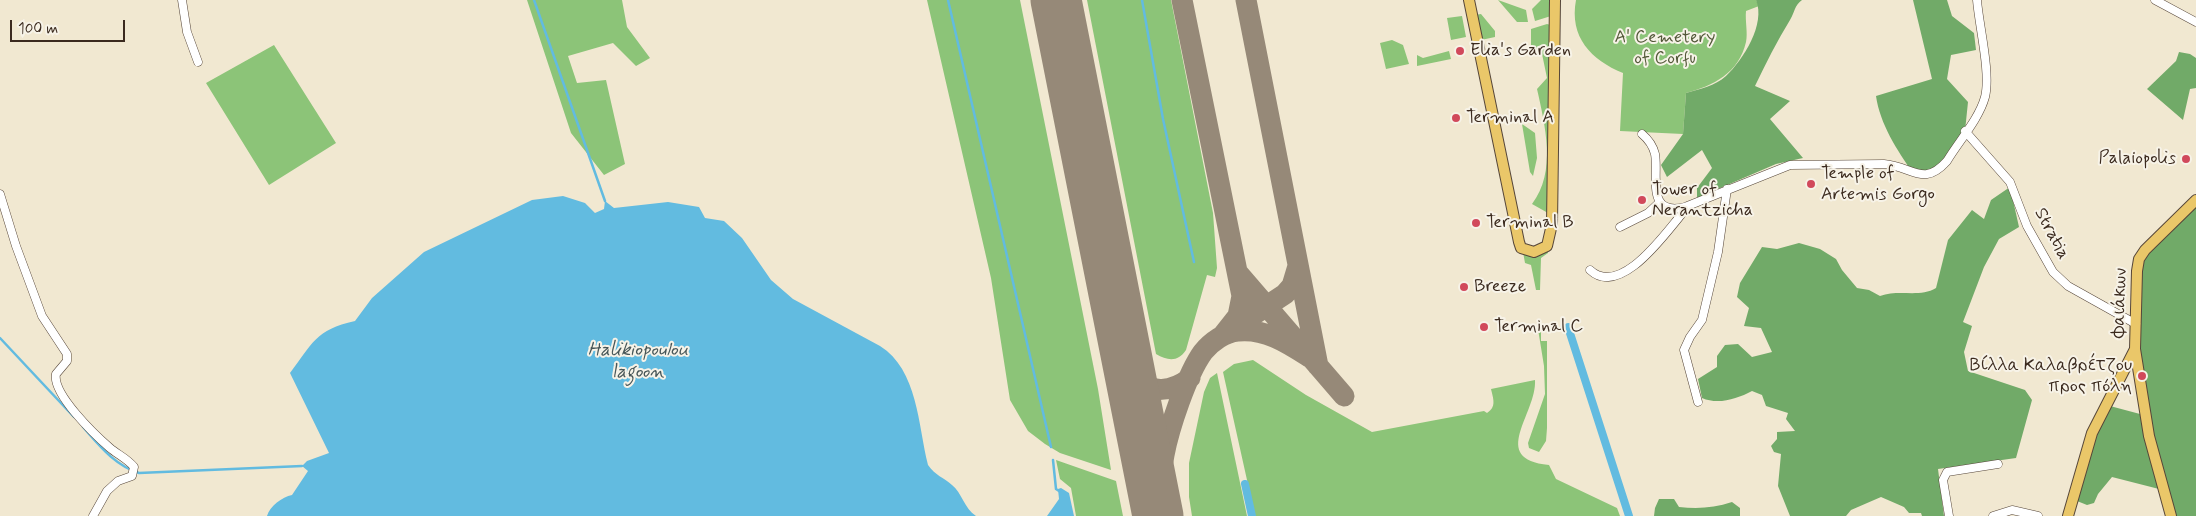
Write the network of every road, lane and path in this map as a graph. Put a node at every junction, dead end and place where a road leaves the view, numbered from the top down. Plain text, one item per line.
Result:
1 (182, 0) edge
2 (1469, 0) edge
3 (1555, 0) edge
4 (1977, 0) edge
5 (2156, 0) edge
6 (2196, 22) edge
7 (198, 62) dead end
8 (1966, 132) junction
9 (1642, 134) dead end
10 (1727, 189) junction
11 (0, 194) edge
12 (2196, 200) edge
13 (1660, 202) junction
14 (1685, 207) junction
15 (1620, 227) dead end
16 (1590, 270) dead end
17 (2136, 324) junction
18 (2135, 348) junction
19 (1698, 402) dead end
20 (1998, 464) dead end
21 (93, 516) edge
22 (1949, 516) edge
23 (1994, 516) edge
24 (2038, 516) edge
25 (2068, 516) edge
26 (2170, 516) edge

1 - 7 street
2 - 3 main road
4 - 8 street
5 - 6 street
8 - 10 street
8 - 17 street, Stratia
9 - 13 street
10 - 14 street
10 - 19 street
11 - 21 street
12 - 17 main road, Φαιάκων
13 - 14 street
13 - 15 street
14 - 16 street
17 - 18 main road, Φαιάκων
18 - 25 main road
18 - 26 main road, Φαιάκων
20 - 22 street
23 - 24 street

